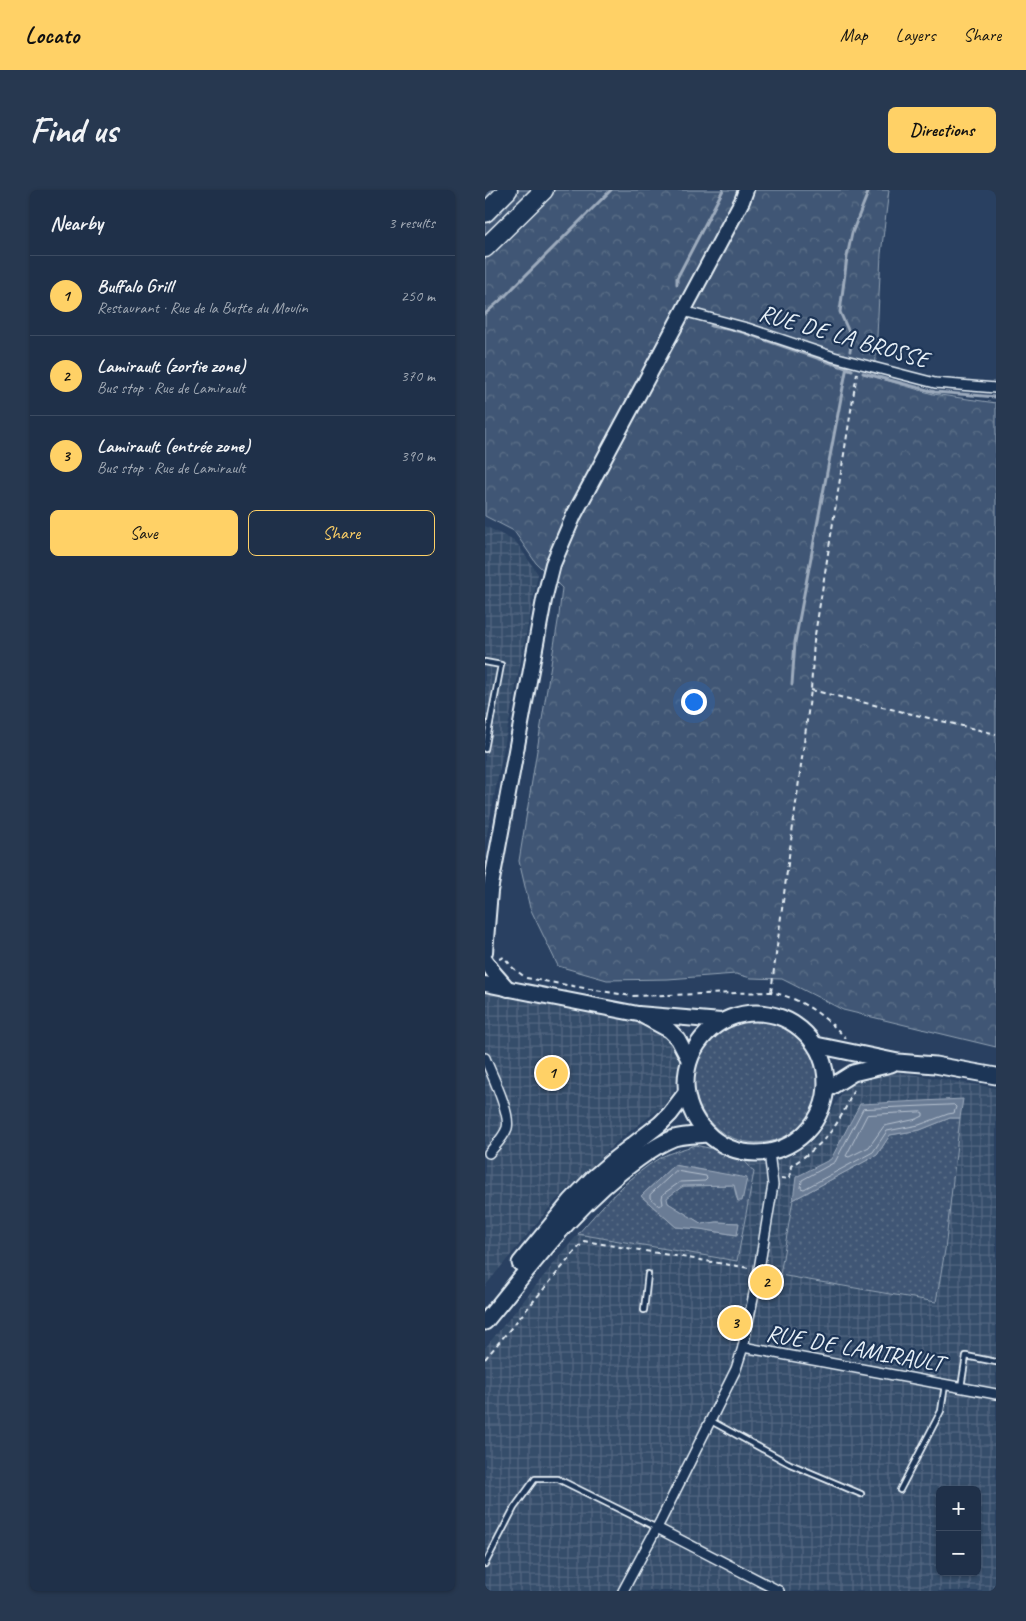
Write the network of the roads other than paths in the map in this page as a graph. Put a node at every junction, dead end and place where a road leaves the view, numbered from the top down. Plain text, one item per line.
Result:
1 (508, 190) edge
2 (543, 190) edge
3 (746, 190) edge
4 (485, 212) edge
5 (485, 248) edge
6 (683, 311) junction
7 (996, 388) edge
8 (485, 662) edge
9 (485, 750) edge
10 (487, 897) edge
11 (485, 952) edge
12 (485, 960) edge
13 (485, 984) edge
14 (508, 989) junction
15 (638, 1014) junction
16 (721, 1021) junction
17 (816, 1045) junction
18 (485, 1058) edge
19 (689, 1060) junction
20 (898, 1062) junction
21 (996, 1076) edge
22 (826, 1090) junction
23 (686, 1093) junction
24 (708, 1134) junction
25 (769, 1152) junction
26 (486, 1154) edge
27 (648, 1274) dead end
28 (485, 1306) edge
29 (644, 1310) dead end
30 (485, 1322) edge
31 (743, 1347) junction
32 (996, 1361) edge
33 (945, 1385) junction
34 (961, 1387) junction
35 (996, 1394) edge
36 (711, 1421) junction
37 (901, 1490) dead end
38 (861, 1494) dead end
39 (657, 1528) junction
40 (485, 1564) edge
41 (623, 1591) edge
42 (779, 1591) edge

1 - 4 highway
2 - 5 highway
3 - 6 main road
6 - 7 street, RUE DE LA BROSSE
6 - 10 main road
8 - 9 lane
10 - 11 main road
12 - 14 main road
13 - 14 main road
14 - 15 main road
15 - 16 main road
15 - 19 main road
16 - 17 main road
16 - 19 main road
17 - 20 main road
17 - 22 main road
18 - 26 street
19 - 23 main road
20 - 21 main road
20 - 22 main road
22 - 25 main road
23 - 24 main road
23 - 28 main road
24 - 25 main road
24 - 30 main road
25 - 31 street
27 - 29 lane
31 - 33 street, RUE DE LAMIRAULT
31 - 36 street, RUE DE LAMIRAULT
32 - 34 lane
33 - 34 street, RUE DE LAMIRAULT
33 - 37 lane
34 - 35 street, RUE DE LAMIRAULT
36 - 38 lane
36 - 39 street, RUE DE LAMIRAULT
39 - 40 lane
39 - 41 street, RUE DE LAMIRAULT
39 - 42 street

